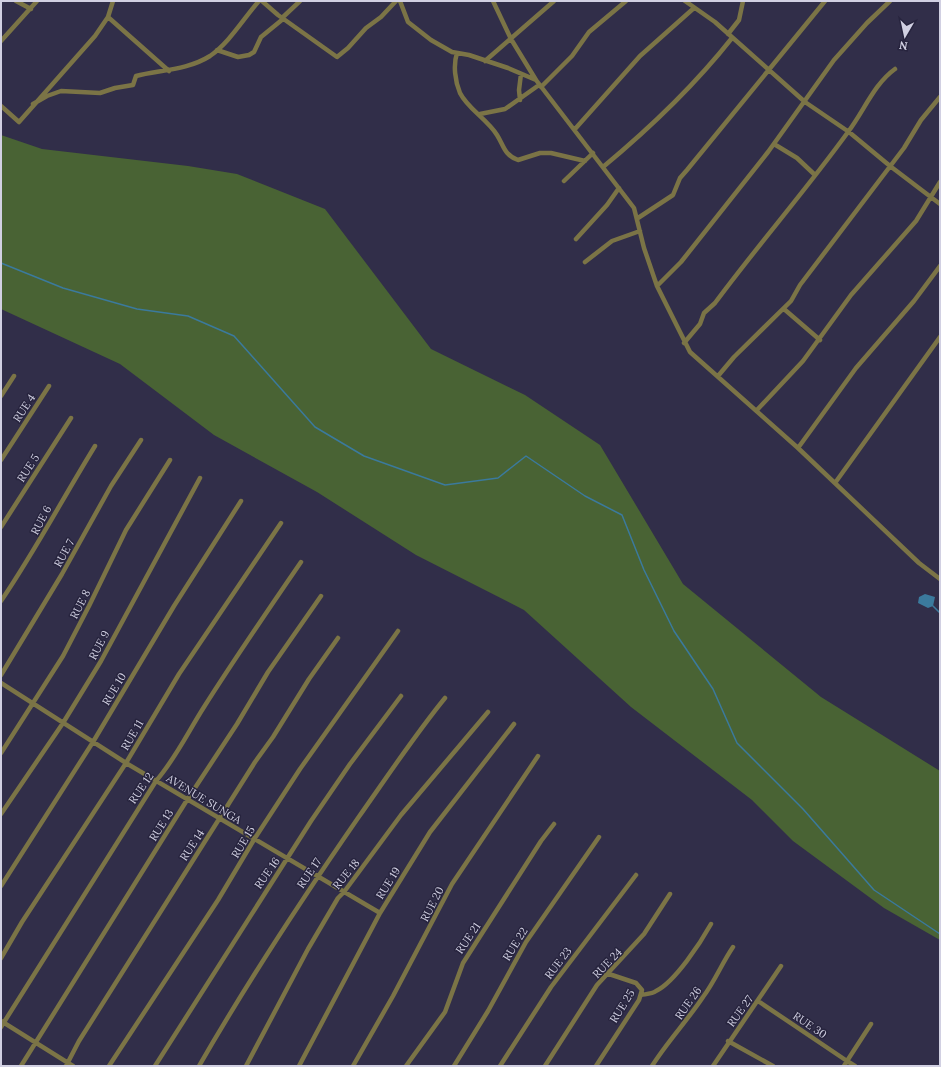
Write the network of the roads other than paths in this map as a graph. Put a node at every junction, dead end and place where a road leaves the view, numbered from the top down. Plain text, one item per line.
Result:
1 (16, 1) edge
2 (37, 1) edge
3 (113, 1) edge
4 (261, 1) edge
5 (300, 1) edge
6 (396, 1) edge
7 (400, 1) edge
8 (493, 1) edge
9 (554, 1) edge
10 (626, 1) edge
11 (743, 1) edge
12 (825, 1) edge
13 (890, 1) edge
14 (687, 2) edge
15 (694, 8) junction
16 (31, 9) junction
17 (108, 17) junction
18 (282, 19) junction
19 (728, 34) junction
20 (732, 38) junction
21 (511, 39) junction
22 (1, 41) edge
23 (217, 50) junction
24 (457, 53) junction
25 (485, 61) junction
26 (895, 69) dead end
27 (169, 70) junction
28 (768, 71) junction
29 (521, 74) junction
30 (536, 80) junction
31 (540, 86) junction
32 (940, 97) edge
33 (520, 100) junction
34 (805, 102) junction
35 (33, 104) junction
36 (1, 106) edge
37 (3, 112) edge
38 (480, 114) junction
39 (575, 129) junction
40 (849, 132) junction
41 (774, 144) junction
42 (593, 153) junction
43 (585, 161) junction
44 (890, 166) junction
45 (603, 167) junction
46 (814, 175) junction
47 (564, 181) dead end
48 (940, 182) edge
49 (619, 188) junction
50 (931, 197) junction
51 (940, 204) edge
52 (638, 218) junction
53 (640, 231) junction
54 (576, 239) dead end
55 (585, 262) dead end
56 (940, 266) edge
57 (657, 286) junction
58 (784, 308) junction
59 (940, 337) edge
60 (820, 340) junction
61 (684, 343) junction
62 (14, 376) dead end
63 (718, 376) junction
64 (49, 386) dead end
65 (1, 396) edge
66 (756, 410) junction
67 (71, 418) dead end
68 (141, 440) dead end
69 (95, 446) dead end
70 (798, 448) junction
71 (1, 460) edge
72 (170, 460) dead end
73 (200, 478) dead end
74 (835, 483) junction
75 (241, 501) dead end
76 (282, 523) dead end
77 (1, 527) edge
78 (301, 562) dead end
79 (940, 579) edge
80 (321, 596) dead end
81 (1, 601) edge
82 (398, 630) dead end
83 (338, 638) dead end
84 (1, 674) edge
85 (1, 684) edge
86 (401, 696) dead end
87 (445, 698) dead end
88 (33, 702) junction
89 (488, 712) dead end
90 (63, 723) junction
91 (514, 724) dead end
92 (93, 742) junction
93 (1, 753) edge
94 (538, 756) dead end
95 (126, 763) junction
96 (156, 781) junction
97 (187, 800) junction
98 (1, 814) edge
99 (219, 819) junction
100 (554, 824) dead end
101 (599, 837) dead end
102 (255, 838) junction
103 (288, 858) junction
104 (636, 875) dead end
105 (318, 877) junction
106 (1, 886) edge
107 (344, 892) junction
108 (670, 894) dead end
109 (380, 913) junction
110 (711, 924) dead end
111 (733, 948) dead end
112 (1, 958) edge
113 (781, 966) dead end
114 (606, 973) junction
115 (641, 995) junction
116 (758, 1001) junction
117 (2, 1023) edge
118 (871, 1024) dead end
119 (728, 1042) junction
120 (35, 1043) junction
121 (846, 1061) junction
122 (69, 1065) edge
123 (21, 1066) edge
124 (109, 1066) edge
125 (155, 1066) edge
126 (199, 1066) edge
127 (246, 1066) edge
128 (299, 1066) edge
129 (353, 1066) edge
130 (406, 1066) edge
131 (454, 1066) edge
132 (500, 1066) edge
133 (545, 1066) edge
134 (596, 1066) edge
135 (652, 1066) edge
136 (713, 1066) edge
137 (773, 1066) edge
138 (844, 1066) edge
139 (855, 1066) edge

1 - 16 street
2 - 16 street
3 - 17 street
4 - 18 street
4 - 23 street
5 - 18 street
6 - 18 street
7 - 24 street
8 - 21 street
9 - 21 street
10 - 31 street
11 - 19 street
12 - 28 street
13 - 34 street
14 - 15 street
15 - 19 street
15 - 39 street
16 - 22 street
17 - 27 street
17 - 35 street
18 - 23 street
19 - 20 street
20 - 28 street
20 - 45 street
21 - 25 street
21 - 30 street
23 - 27 street
24 - 25 street
24 - 38 street
25 - 29 street
26 - 40 street
27 - 35 street
28 - 34 street
28 - 52 street
29 - 30 street
29 - 33 street
30 - 31 street
31 - 33 street
31 - 39 street
32 - 44 street
33 - 38 street
34 - 40 street
34 - 41 street
35 - 37 street
36 - 37 street
38 - 43 street
39 - 42 street
40 - 44 street
40 - 46 street
41 - 46 street
41 - 57 street
42 - 43 street
42 - 45 street
43 - 47 street
44 - 50 street
44 - 58 street
45 - 49 street
46 - 61 street
48 - 50 street
49 - 52 street
49 - 54 street
50 - 51 street
50 - 60 street
52 - 53 street
53 - 55 street
53 - 57 street
56 - 70 street
57 - 61 street
58 - 60 street
58 - 63 street
59 - 74 street
60 - 66 street
61 - 63 street
62 - 65 street
63 - 66 street
64 - 71 street, RUE 4
66 - 70 street
67 - 77 street, RUE 5
68 - 84 street, RUE 7
69 - 81 street, RUE 6
70 - 74 street
72 - 88 street, RUE 8
73 - 90 street, RUE 9
74 - 79 street
75 - 92 street, RUE 10
76 - 95 street, RUE 11
78 - 96 street, RUE 12
80 - 97 street, RUE 13
82 - 102 street, RUE 15
83 - 99 street, RUE 14
85 - 88 street, AVENUE SUNGA
86 - 103 street, RUE 16
87 - 105 street, RUE 17
88 - 90 street, AVENUE SUNGA
88 - 93 street, RUE 8
89 - 107 street, RUE 18
90 - 92 street, AVENUE SUNGA
90 - 98 street, RUE 9
91 - 109 street, RUE 19
92 - 95 street, AVENUE SUNGA
92 - 106 street, RUE 10
94 - 129 street, RUE 20
95 - 96 street, AVENUE SUNGA
95 - 112 street, RUE 11
96 - 97 street, AVENUE SUNGA
96 - 117 street, RUE 12
97 - 99 street, AVENUE SUNGA
97 - 120 street, RUE 13
99 - 102 street, AVENUE SUNGA
99 - 122 street, RUE 14
100 - 130 street, RUE 21
101 - 131 street, RUE 22
102 - 103 street, AVENUE SUNGA
102 - 124 street, RUE 15
103 - 105 street, AVENUE SUNGA
103 - 125 street, RUE 16
104 - 132 street, RUE 23
105 - 107 street, AVENUE SUNGA
105 - 126 street, RUE 17
107 - 109 street, AVENUE SUNGA
107 - 127 street, RUE 18
108 - 114 street, RUE 24
109 - 128 street, RUE 19
110 - 115 street
111 - 135 street, RUE 26
113 - 116 street, RUE 27
114 - 115 street, RUE 25
114 - 133 street, RUE 24
115 - 134 street, RUE 25
116 - 119 street, RUE 27
116 - 121 street, RUE 30
117 - 120 street
118 - 121 street
119 - 136 street, RUE 27
119 - 137 street
120 - 122 street
120 - 123 street, RUE 13
121 - 138 street
121 - 139 street, RUE 30

